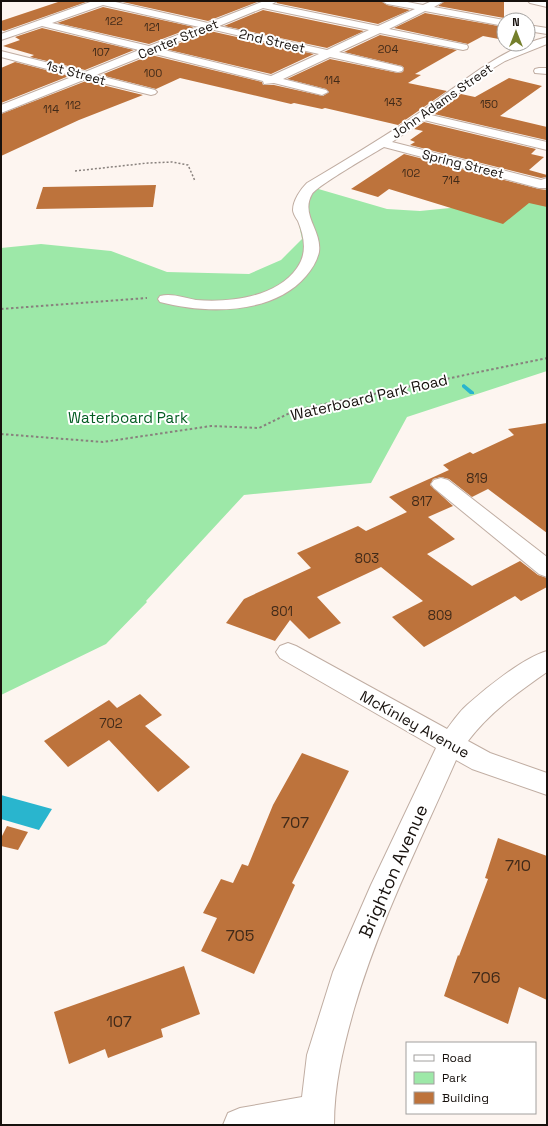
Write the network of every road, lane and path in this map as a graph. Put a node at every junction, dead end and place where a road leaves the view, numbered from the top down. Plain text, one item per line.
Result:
1 (102, 1) edge
2 (387, 1) edge
3 (439, 1) edge
4 (533, 1) edge
5 (267, 3) edge
6 (547, 4) edge
7 (424, 8) junction
8 (496, 22) edge
9 (41, 23) junction
10 (208, 26) junction
11 (536, 29) edge
12 (378, 30) junction
13 (547, 31) edge
14 (1, 37) edge
15 (547, 40) edge
16 (463, 47) dead end
17 (150, 50) junction
18 (1, 54) edge
19 (328, 54) junction
20 (398, 69) dead end
21 (84, 76) junction
22 (268, 82) junction
23 (151, 92) dead end
24 (322, 92) dead end
25 (4, 106) edge
26 (422, 116) junction
27 (382, 143) junction
28 (547, 146) edge
29 (75, 171) dead end
30 (195, 181) dead end
31 (545, 183) edge
32 (166, 299) joint
33 (1, 309) edge
34 (547, 358) edge
35 (1, 434) edge
36 (441, 484) dead end
37 (547, 569) edge
38 (288, 652) dead end
39 (547, 660) edge
40 (451, 743) junction
41 (547, 784) edge
42 (317, 1118) edge
43 (240, 1125) edge

1 - 9 street
1 - 10 street, 2nd Street
2 - 7 street
3 - 7 street
4 - 6 street
5 - 10 street, Center Street
5 - 12 street
7 - 8 street
7 - 12 street
9 - 14 street
9 - 17 street
10 - 17 street, Center Street
10 - 19 street, 2nd Street
11 - 13 street
12 - 16 street
12 - 19 street
15 - 26 street, John Adams Street
17 - 21 street, Center Street
17 - 22 street
18 - 21 street, 1st Street
19 - 20 street, 2nd Street
19 - 22 street
21 - 23 street, 1st Street
21 - 25 street, Center Street
22 - 24 street
26 - 27 street, John Adams Street
26 - 28 street
27 - 31 street, Spring Street
27 - 32 street, John Adams Street
29 - 30 path
32 - 33 path
34 - 35 path, Waterboard Park Road
36 - 37 street
38 - 40 street, McKinley Avenue
39 - 40 street, Brighton Avenue
40 - 41 street, McKinley Avenue
40 - 42 street, Brighton Avenue
42 - 43 street

